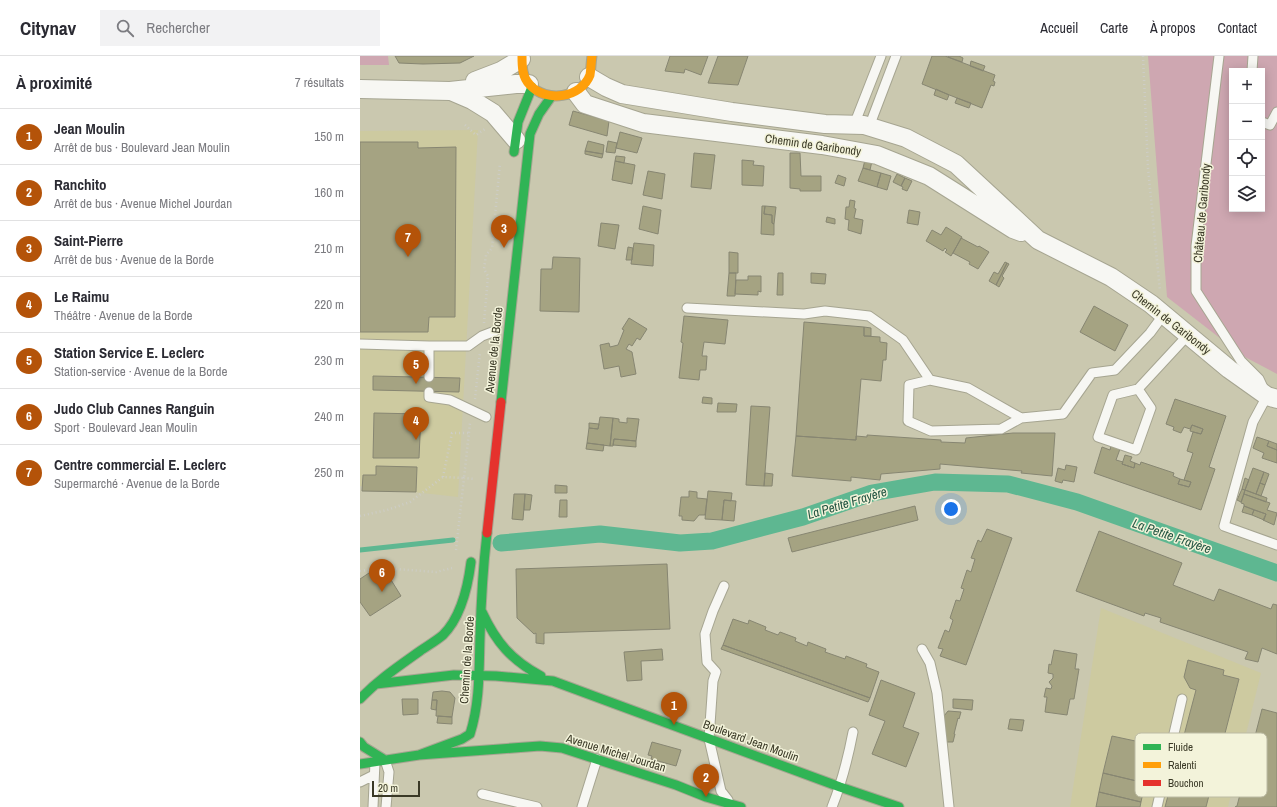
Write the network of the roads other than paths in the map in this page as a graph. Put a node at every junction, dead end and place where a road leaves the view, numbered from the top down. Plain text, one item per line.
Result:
1 (592, 56) edge
2 (881, 56) edge
3 (896, 56) edge
4 (1219, 56) edge
5 (1253, 56) edge
6 (521, 57) edge
7 (1252, 68) edge
8 (589, 77) junction
9 (530, 86) junction
10 (360, 89) edge
11 (450, 90) junction
12 (576, 92) junction
13 (551, 97) junction
14 (1277, 112) edge
15 (1265, 123) edge
16 (861, 126) junction
17 (516, 140) junction
18 (513, 160) dead end
19 (1038, 240) junction
20 (687, 308) dead end
21 (1162, 313) junction
22 (495, 331) dead end
23 (1188, 334) junction
24 (360, 344) edge
25 (429, 346) junction
26 (429, 378) dead end
27 (930, 380) junction
28 (1138, 389) junction
29 (429, 392) dead end
30 (1272, 398) edge
31 (486, 417) dead end
32 (1021, 418) junction
33 (1277, 545) edge
34 (472, 550) dead end
35 (724, 586) dead end
36 (482, 611) junction
37 (922, 650) dead end
38 (478, 675) junction
39 (553, 681) junction
40 (373, 685) junction
41 (360, 689) edge
42 (360, 699) edge
43 (1182, 699) dead end
44 (853, 732) dead end
45 (1174, 733) edge
46 (709, 739) junction
47 (360, 742) edge
48 (420, 755) junction
49 (597, 759) junction
50 (384, 760) junction
51 (375, 762) junction
52 (360, 764) edge
53 (374, 775) junction
54 (360, 782) edge
55 (840, 787) junction
56 (482, 794) dead end
57 (1159, 797) edge
58 (731, 804) junction
59 (373, 807) edge
60 (386, 807) edge
61 (537, 807) edge
62 (582, 807) edge
63 (741, 807) edge
64 (832, 807) edge
65 (899, 807) edge
66 (949, 807) edge
67 (1157, 807) edge

1 - 8 main road
2 - 16 lane
3 - 16 lane
4 - 30 lane, Château de Garibondy
5 - 7 lane
6 - 9 main road
6 - 11 street
8 - 12 main road
8 - 16 street, Chemin de Garibondy
9 - 11 street
9 - 13 main road
9 - 17 main road
10 - 11 street
11 - 17 street
12 - 13 main road
12 - 19 street, Chemin de Garibondy
13 - 36 main road, Avenue de la Borde
14 - 15 lane
16 - 19 street, Chemin de Garibondy
17 - 18 main road
19 - 21 street, Chemin de Garibondy
20 - 27 lane
21 - 23 street, Chemin de Garibondy
21 - 32 lane
22 - 25 lane
23 - 28 lane
23 - 30 street, Chemin de Garibondy
24 - 25 lane
25 - 26 lane
27 - 32 lane
27 - 32 lane
28 - 28 lane
29 - 31 lane
30 - 33 lane
34 - 40 main road
35 - 46 lane
36 - 38 main road, Chemin de la Borde
36 - 39 main road, Chemin de la Borde
37 - 66 lane
38 - 39 main road, Boulevard Jean Moulin
38 - 40 main road, Boulevard Jean Moulin
38 - 48 main road, Chemin de la Borde
39 - 46 main road, Boulevard Jean Moulin
40 - 41 main road, Boulevard Jean Moulin
40 - 42 main road
43 - 45 lane
44 - 55 lane
46 - 55 main road, Boulevard Jean Moulin
46 - 58 lane
47 - 50 main road
48 - 49 main road, Avenue Michel Jourdan
48 - 50 main road, Avenue Michel Jourdan
49 - 58 main road, Avenue Michel Jourdan
49 - 62 lane
50 - 51 main road, Avenue Michel Jourdan
50 - 60 lane
51 - 52 main road, Avenue Michel Jourdan
51 - 53 lane
53 - 54 lane
53 - 59 lane
55 - 64 lane
55 - 65 main road, Boulevard Jean Moulin
56 - 61 lane
57 - 67 lane
58 - 63 main road, Avenue Michel Jourdan

